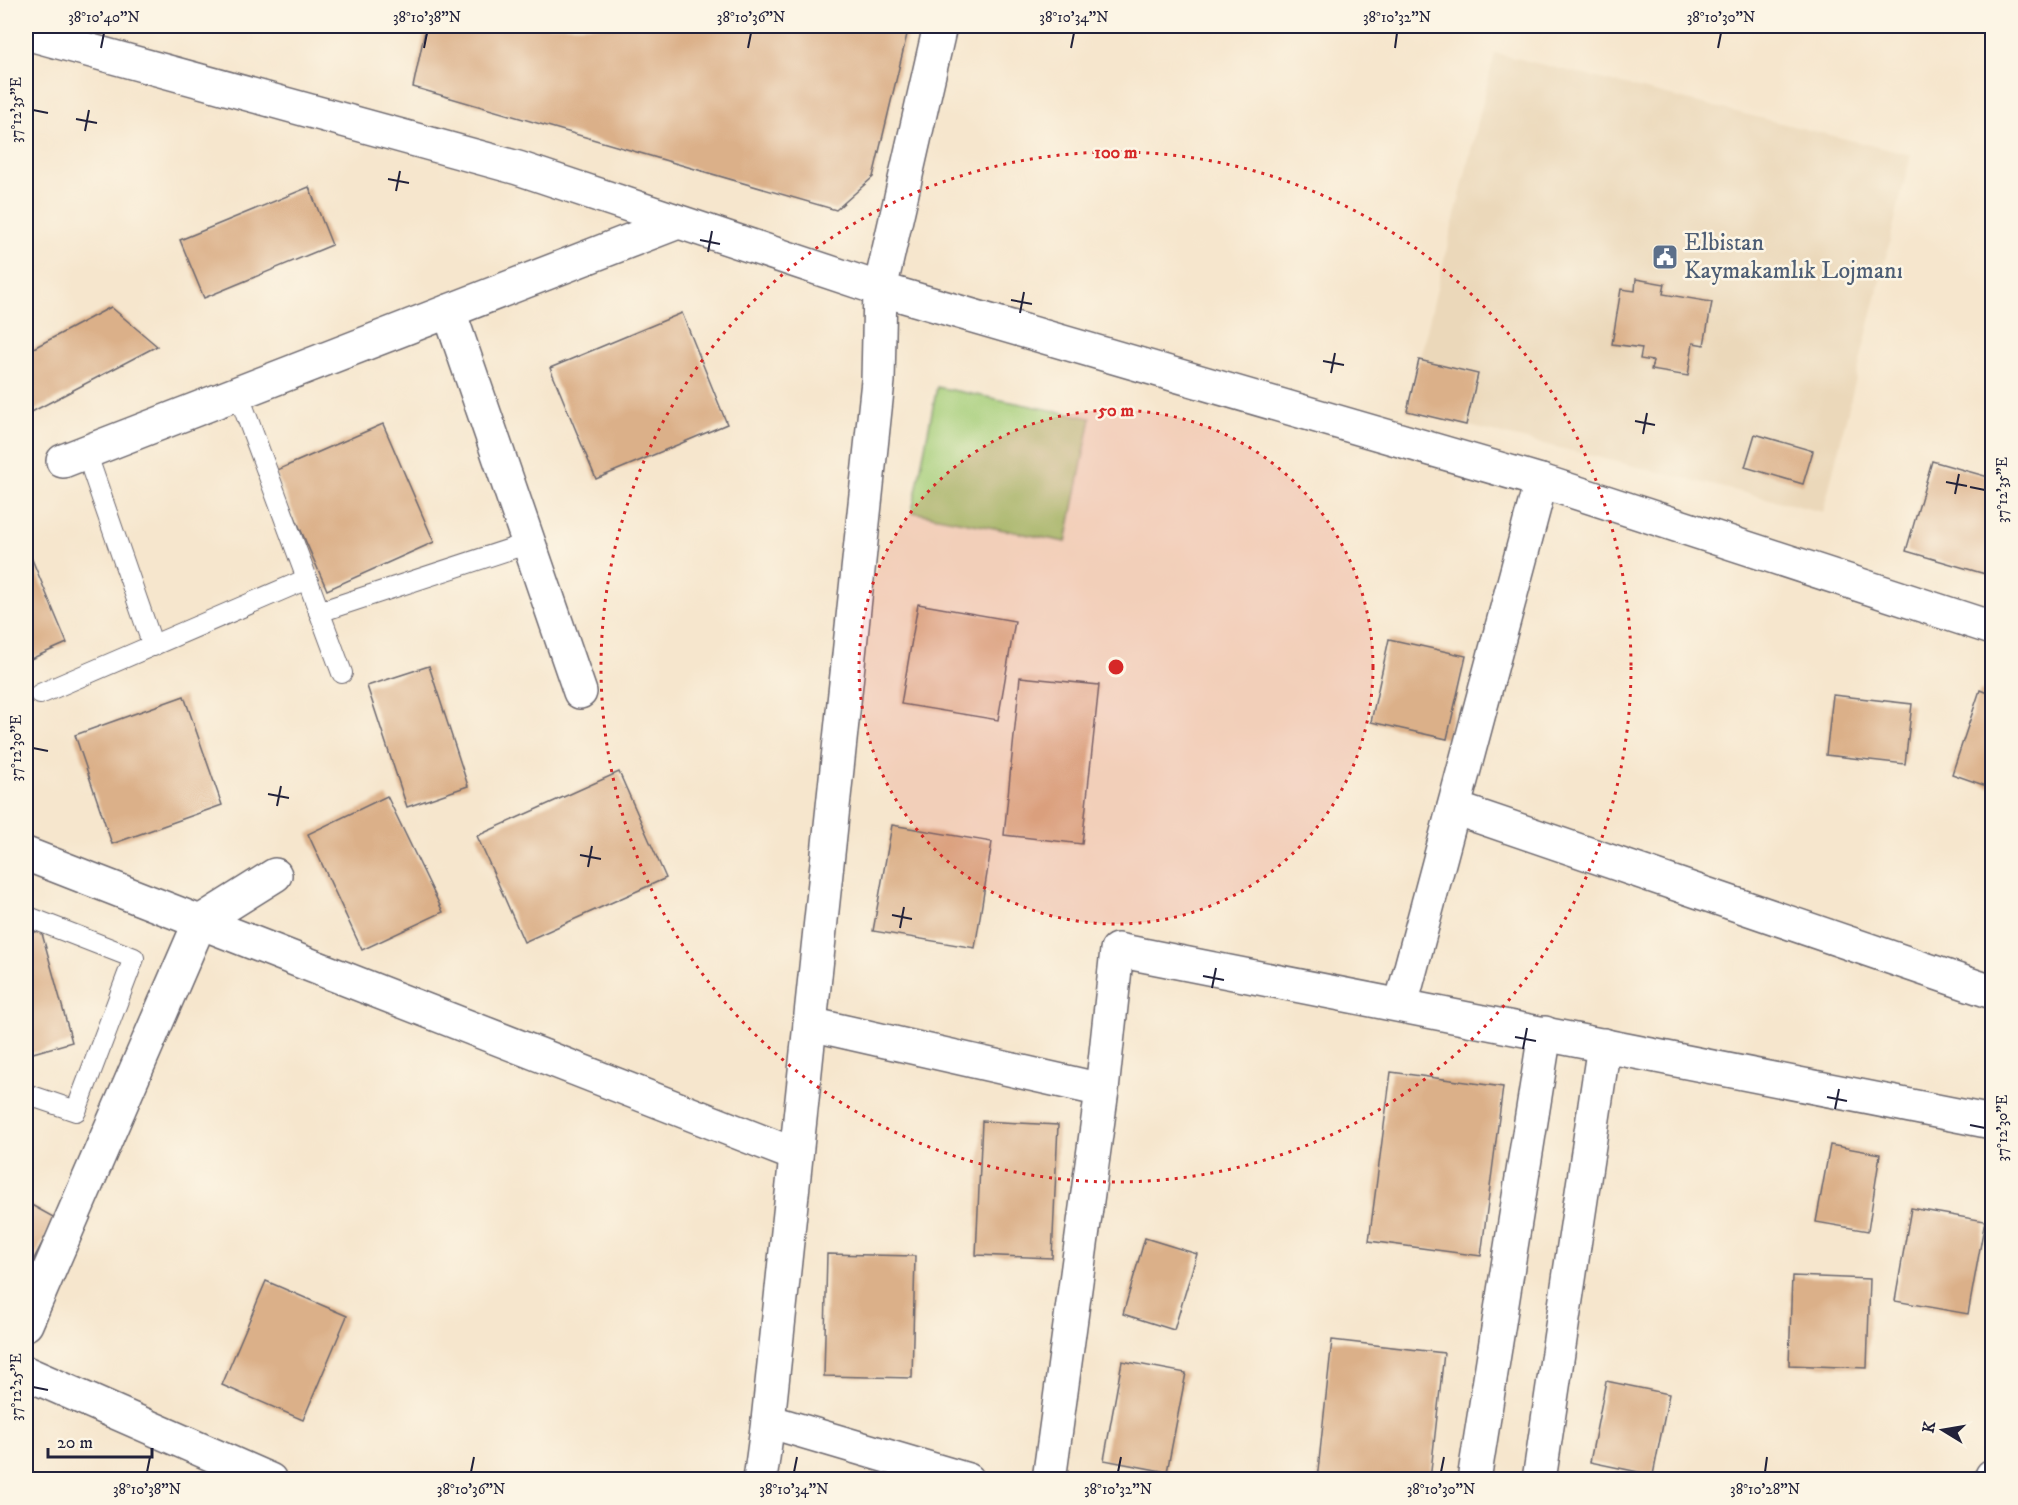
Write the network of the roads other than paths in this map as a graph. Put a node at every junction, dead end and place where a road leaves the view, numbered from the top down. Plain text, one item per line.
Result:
1 (940, 26) edge
2 (26, 33) edge
3 (678, 222) junction
4 (880, 289) junction
5 (449, 311) junction
6 (238, 393) junction
7 (74, 457) joint
8 (1540, 481) junction
9 (529, 543) junction
10 (307, 579) junction
11 (319, 612) junction
12 (1992, 628) edge
13 (153, 646) junction
14 (342, 673) dead end
15 (580, 692) dead end
16 (40, 694) dead end
17 (1454, 808) junction
18 (26, 854) edge
19 (275, 875) dead end
20 (26, 916) edge
21 (200, 922) junction
22 (1992, 992) edge
23 (1401, 1005) junction
24 (810, 1024) junction
25 (1545, 1033) junction
26 (1604, 1045) junction
27 (1102, 1090) junction
28 (26, 1094) edge
29 (1992, 1122) edge
30 (796, 1155) junction
31 (26, 1324) edge
32 (26, 1373) edge
33 (768, 1421) junction
34 (270, 1479) edge
35 (760, 1479) edge
36 (969, 1479) edge
37 (1049, 1479) edge
38 (1474, 1479) edge
39 (1539, 1479) edge

1 - 4 street
2 - 3 street
3 - 4 street
3 - 5 street
4 - 8 street
4 - 24 street
5 - 6 street
5 - 9 street
6 - 7 street
6 - 10 lane
7 - 13 lane
8 - 12 street
8 - 17 street
9 - 11 lane
9 - 15 street
10 - 11 lane
10 - 13 lane
11 - 14 lane
13 - 16 lane
17 - 22 street
17 - 23 street
18 - 21 street
19 - 21 street
20 - 28 lane
21 - 30 street
21 - 31 street
23 - 25 street
23 - 27 street
24 - 27 street
24 - 30 street
25 - 26 street
25 - 38 street
26 - 29 street
26 - 39 street
27 - 37 street
30 - 33 street
32 - 34 street
33 - 35 street
33 - 36 street

